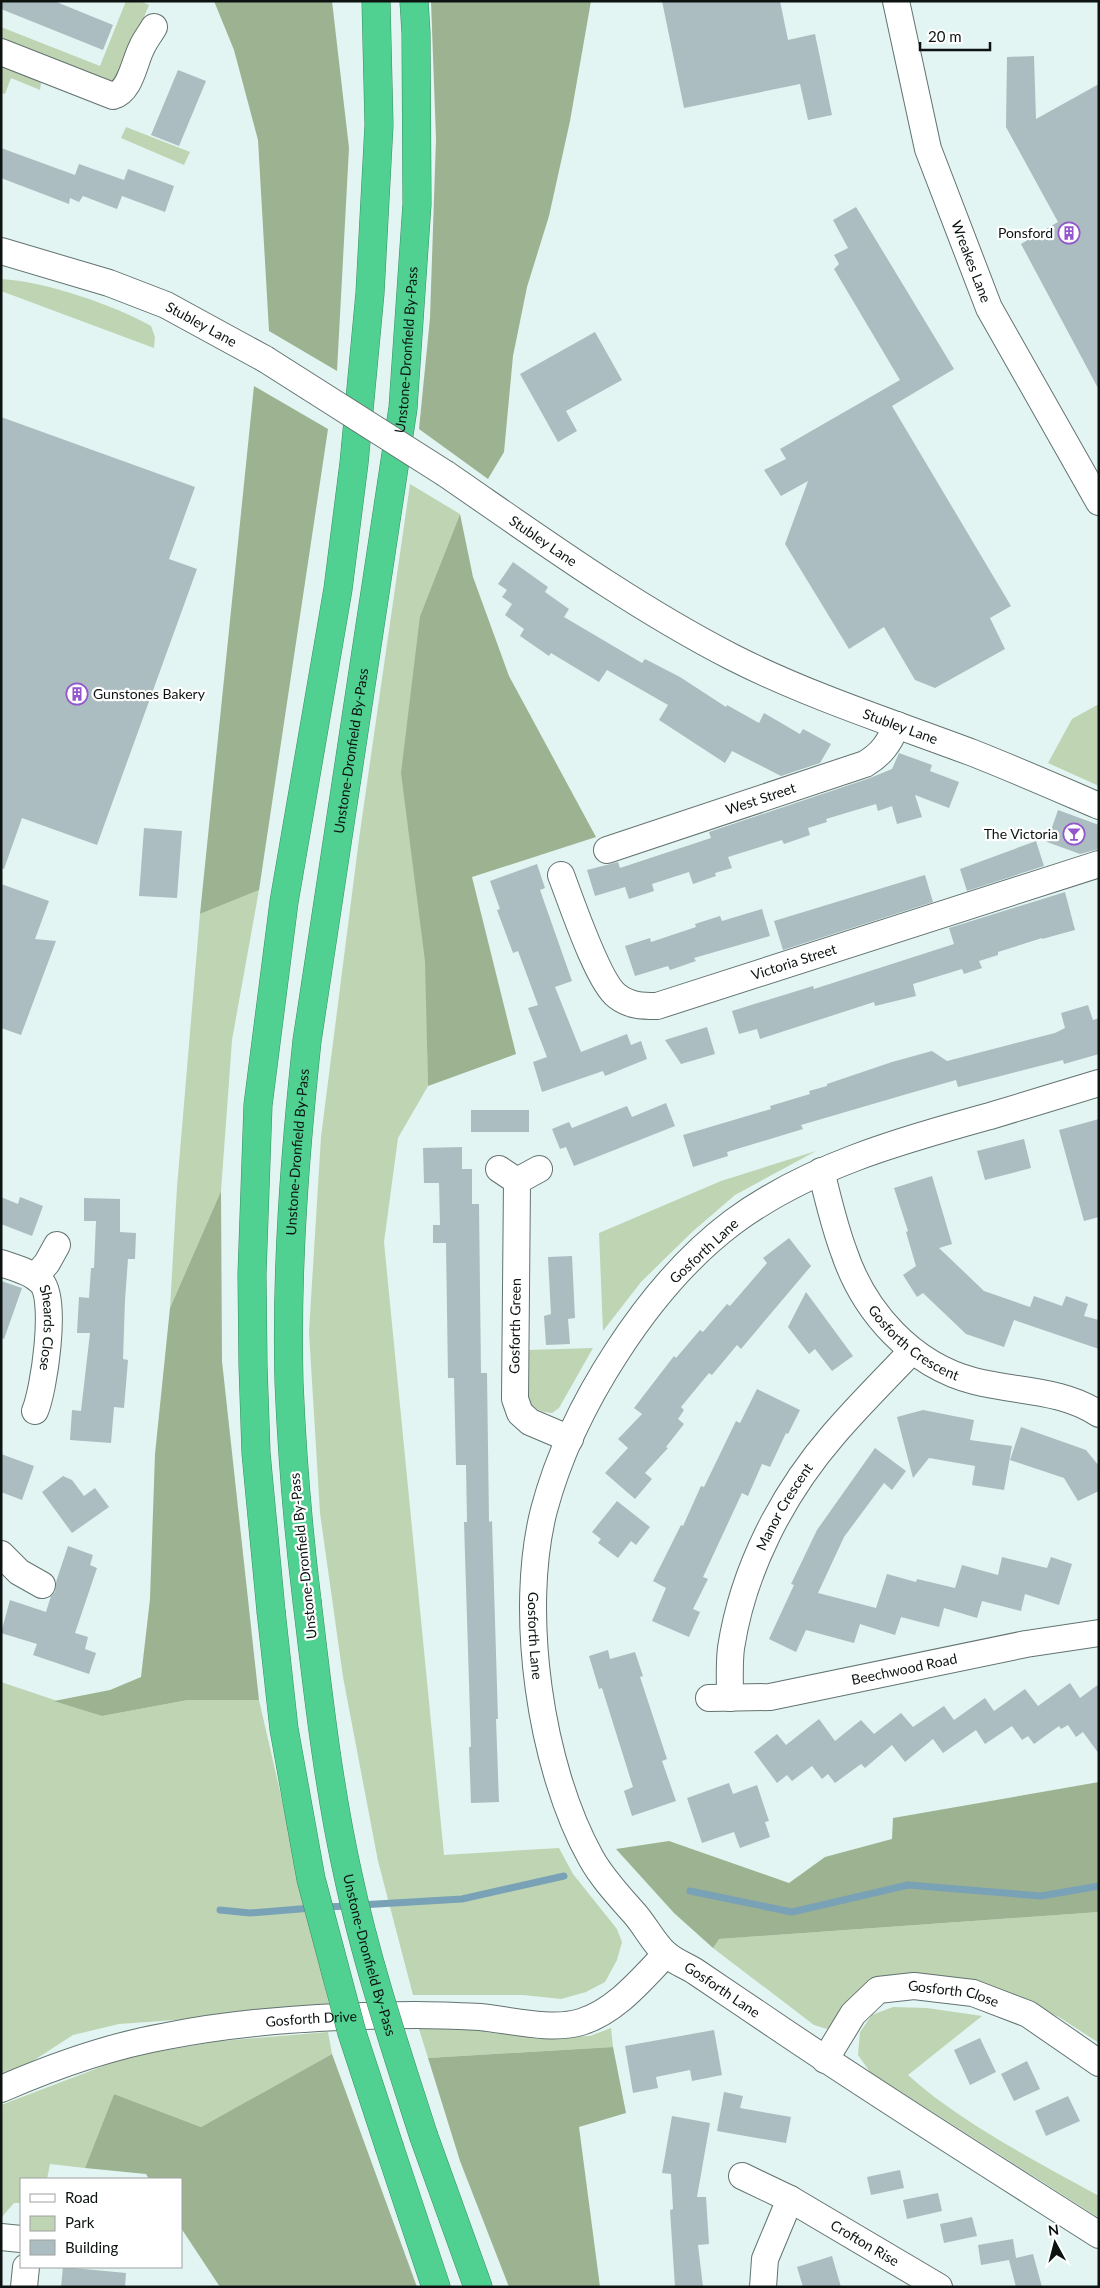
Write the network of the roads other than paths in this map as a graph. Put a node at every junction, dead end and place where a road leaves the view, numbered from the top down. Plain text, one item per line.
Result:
1 (376, 1) edge
2 (414, 1) edge
3 (896, 1) edge
4 (154, 27) dead end
5 (1, 52) edge
6 (1, 251) edge
7 (1099, 502) edge
8 (897, 725) junction
9 (1099, 806) edge
10 (607, 850) dead end
11 (1099, 864) edge
12 (561, 875) dead end
13 (1099, 1083) edge
14 (821, 1171) junction
15 (519, 1173) dead end
16 (57, 1246) dead end
17 (1, 1263) edge
18 (35, 1277) junction
19 (912, 1351) junction
20 (35, 1411) dead end
21 (1099, 1414) edge
22 (570, 1439) junction
23 (1, 1554) edge
24 (42, 1585) dead end
25 (1099, 1633) edge
26 (719, 1698) joint
27 (666, 1954) junction
28 (825, 2060) junction
29 (1099, 2063) edge
30 (1, 2089) edge
31 (742, 2176) dead end
32 (790, 2199) junction
33 (1099, 2235) edge
34 (1, 2237) edge
35 (20, 2239) edge
36 (26, 2268) edge
37 (24, 2287) edge
38 (436, 2287) edge
39 (478, 2287) edge
40 (763, 2287) edge
41 (939, 2287) edge

1 - 38 highway, bridge
2 - 39 highway, Unstone-Dronfield By-Pass, bridge
3 - 7 street, Wreakes Lane
4 - 5 street
6 - 8 street, Stubley Lane, bridge
8 - 9 street, Stubley Lane
8 - 10 street, West Street
11 - 12 street, Victoria Street
13 - 14 street, Gosforth Lane
14 - 19 street, Gosforth Crescent
14 - 22 street, Gosforth Lane
15 - 22 street, Gosforth Green
16 - 18 street, Sheards Close
17 - 18 street, Sheards Close
18 - 20 street, Sheards Close
19 - 21 street, Gosforth Crescent
19 - 26 street, Manor Crescent
22 - 27 street, Gosforth Lane
23 - 24 street
25 - 26 street, Beechwood Road
27 - 28 street, Gosforth Lane
27 - 30 street, Gosforth Drive
28 - 29 street, Gosforth Close
28 - 33 street, Gosforth Lane
31 - 32 street, Crofton Rise
32 - 40 street
32 - 41 street, Crofton Rise
34 - 35 street
36 - 37 street

